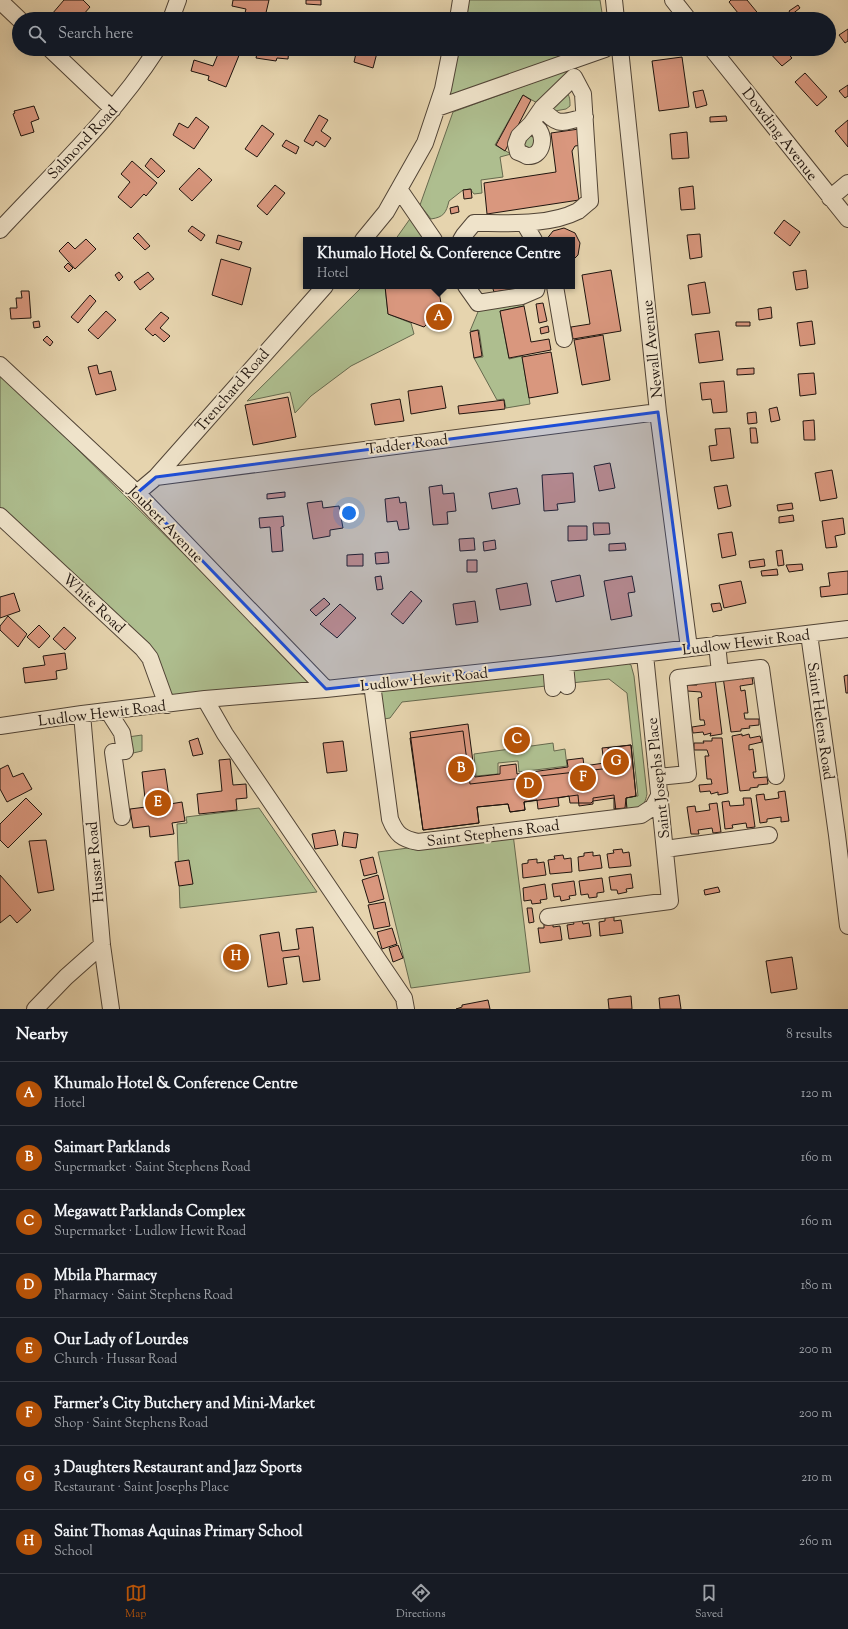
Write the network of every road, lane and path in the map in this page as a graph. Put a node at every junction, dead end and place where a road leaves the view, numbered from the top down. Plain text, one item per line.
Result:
1 (178, 0) edge
2 (461, 0) edge
3 (614, 0) edge
4 (673, 0) edge
5 (0, 1) edge
6 (12, 12) edge
7 (174, 12) edge
8 (459, 12) edge
9 (615, 12) edge
10 (682, 12) edge
11 (57, 56) edge
12 (152, 56) edge
13 (450, 56) edge
14 (585, 56) edge
15 (621, 56) edge
16 (718, 56) edge
17 (437, 108) junction
18 (542, 108) junction
19 (113, 109) junction
20 (585, 117) junction
21 (531, 124) dead end
22 (848, 183) edge
23 (399, 189) junction
24 (830, 198) junction
25 (848, 221) edge
26 (524, 223) junction
27 (0, 230) edge
28 (365, 237) edge
29 (432, 237) edge
30 (463, 237) edge
31 (532, 237) edge
32 (322, 289) edge
33 (468, 289) edge
34 (536, 289) edge
35 (556, 289) edge
36 (564, 339) dead end
37 (0, 365) edge
38 (658, 412) junction
39 (156, 477) junction
40 (137, 493) junction
41 (0, 516) edge
42 (848, 629) edge
43 (809, 634) junction
44 (717, 644) junction
45 (689, 648) junction
46 (645, 655) junction
47 (558, 664) junction
48 (720, 673) junction
49 (372, 684) junction
50 (560, 687) dead end
51 (326, 689) junction
52 (205, 699) junction
53 (167, 704) junction
54 (108, 711) junction
55 (82, 714) junction
56 (0, 726) edge
57 (776, 776) dead end
58 (658, 778) junction
59 (660, 794) junction
60 (122, 817) dead end
61 (769, 835) dead end
62 (843, 835) edge
63 (665, 849) junction
64 (548, 917) dead end
65 (848, 926) edge
66 (102, 945) junction
67 (35, 1009) edge
68 (111, 1009) edge
69 (406, 1009) edge

1 - 7 street
2 - 8 street
3 - 9 street
4 - 10 street
5 - 6 street
11 - 19 street
12 - 19 street, Salmond Road
13 - 17 street
14 - 17 street
15 - 38 street, Newall Avenue
16 - 24 street, Dowding Avenue
17 - 23 street
18 - 20 street
18 - 20 street
18 - 21 street
19 - 27 street, Salmond Road
20 - 26 street
22 - 24 street
23 - 28 street
23 - 29 street
24 - 25 street, Dowding Avenue
26 - 30 street
26 - 31 street
32 - 39 street, Trenchard Road
33 - 34 street
35 - 36 street
37 - 40 street, Joubert Avenue
38 - 39 street, Tadder Road
38 - 45 street, Newall Avenue
39 - 40 street, Trenchard Road
40 - 51 street, Joubert Avenue
41 - 53 street, White Road
42 - 43 street, Ludlow Hewit Road
43 - 44 street, Ludlow Hewit Road
43 - 62 street, Saint Helens Road
44 - 45 street, Ludlow Hewit Road
44 - 48 street
45 - 46 street, Ludlow Hewit Road
46 - 47 street, Ludlow Hewit Road
46 - 58 street, Saint Josephs Place
47 - 49 street, Ludlow Hewit Road
47 - 50 street
48 - 57 street
48 - 58 street
49 - 51 street, Ludlow Hewit Road
49 - 59 street, Saint Stephens Road
51 - 52 street, Ludlow Hewit Road
52 - 53 street, Ludlow Hewit Road
52 - 69 street
53 - 54 street, Ludlow Hewit Road
54 - 55 street, Ludlow Hewit Road
54 - 60 street
55 - 56 street, Ludlow Hewit Road
55 - 66 street, Hussar Road
58 - 59 street, Saint Josephs Place
59 - 63 street, Saint Josephs Place
61 - 63 street
62 - 65 street, Saint Helens Road
63 - 64 street, Saint Josephs Place
66 - 67 street
66 - 68 street, Hussar Road

